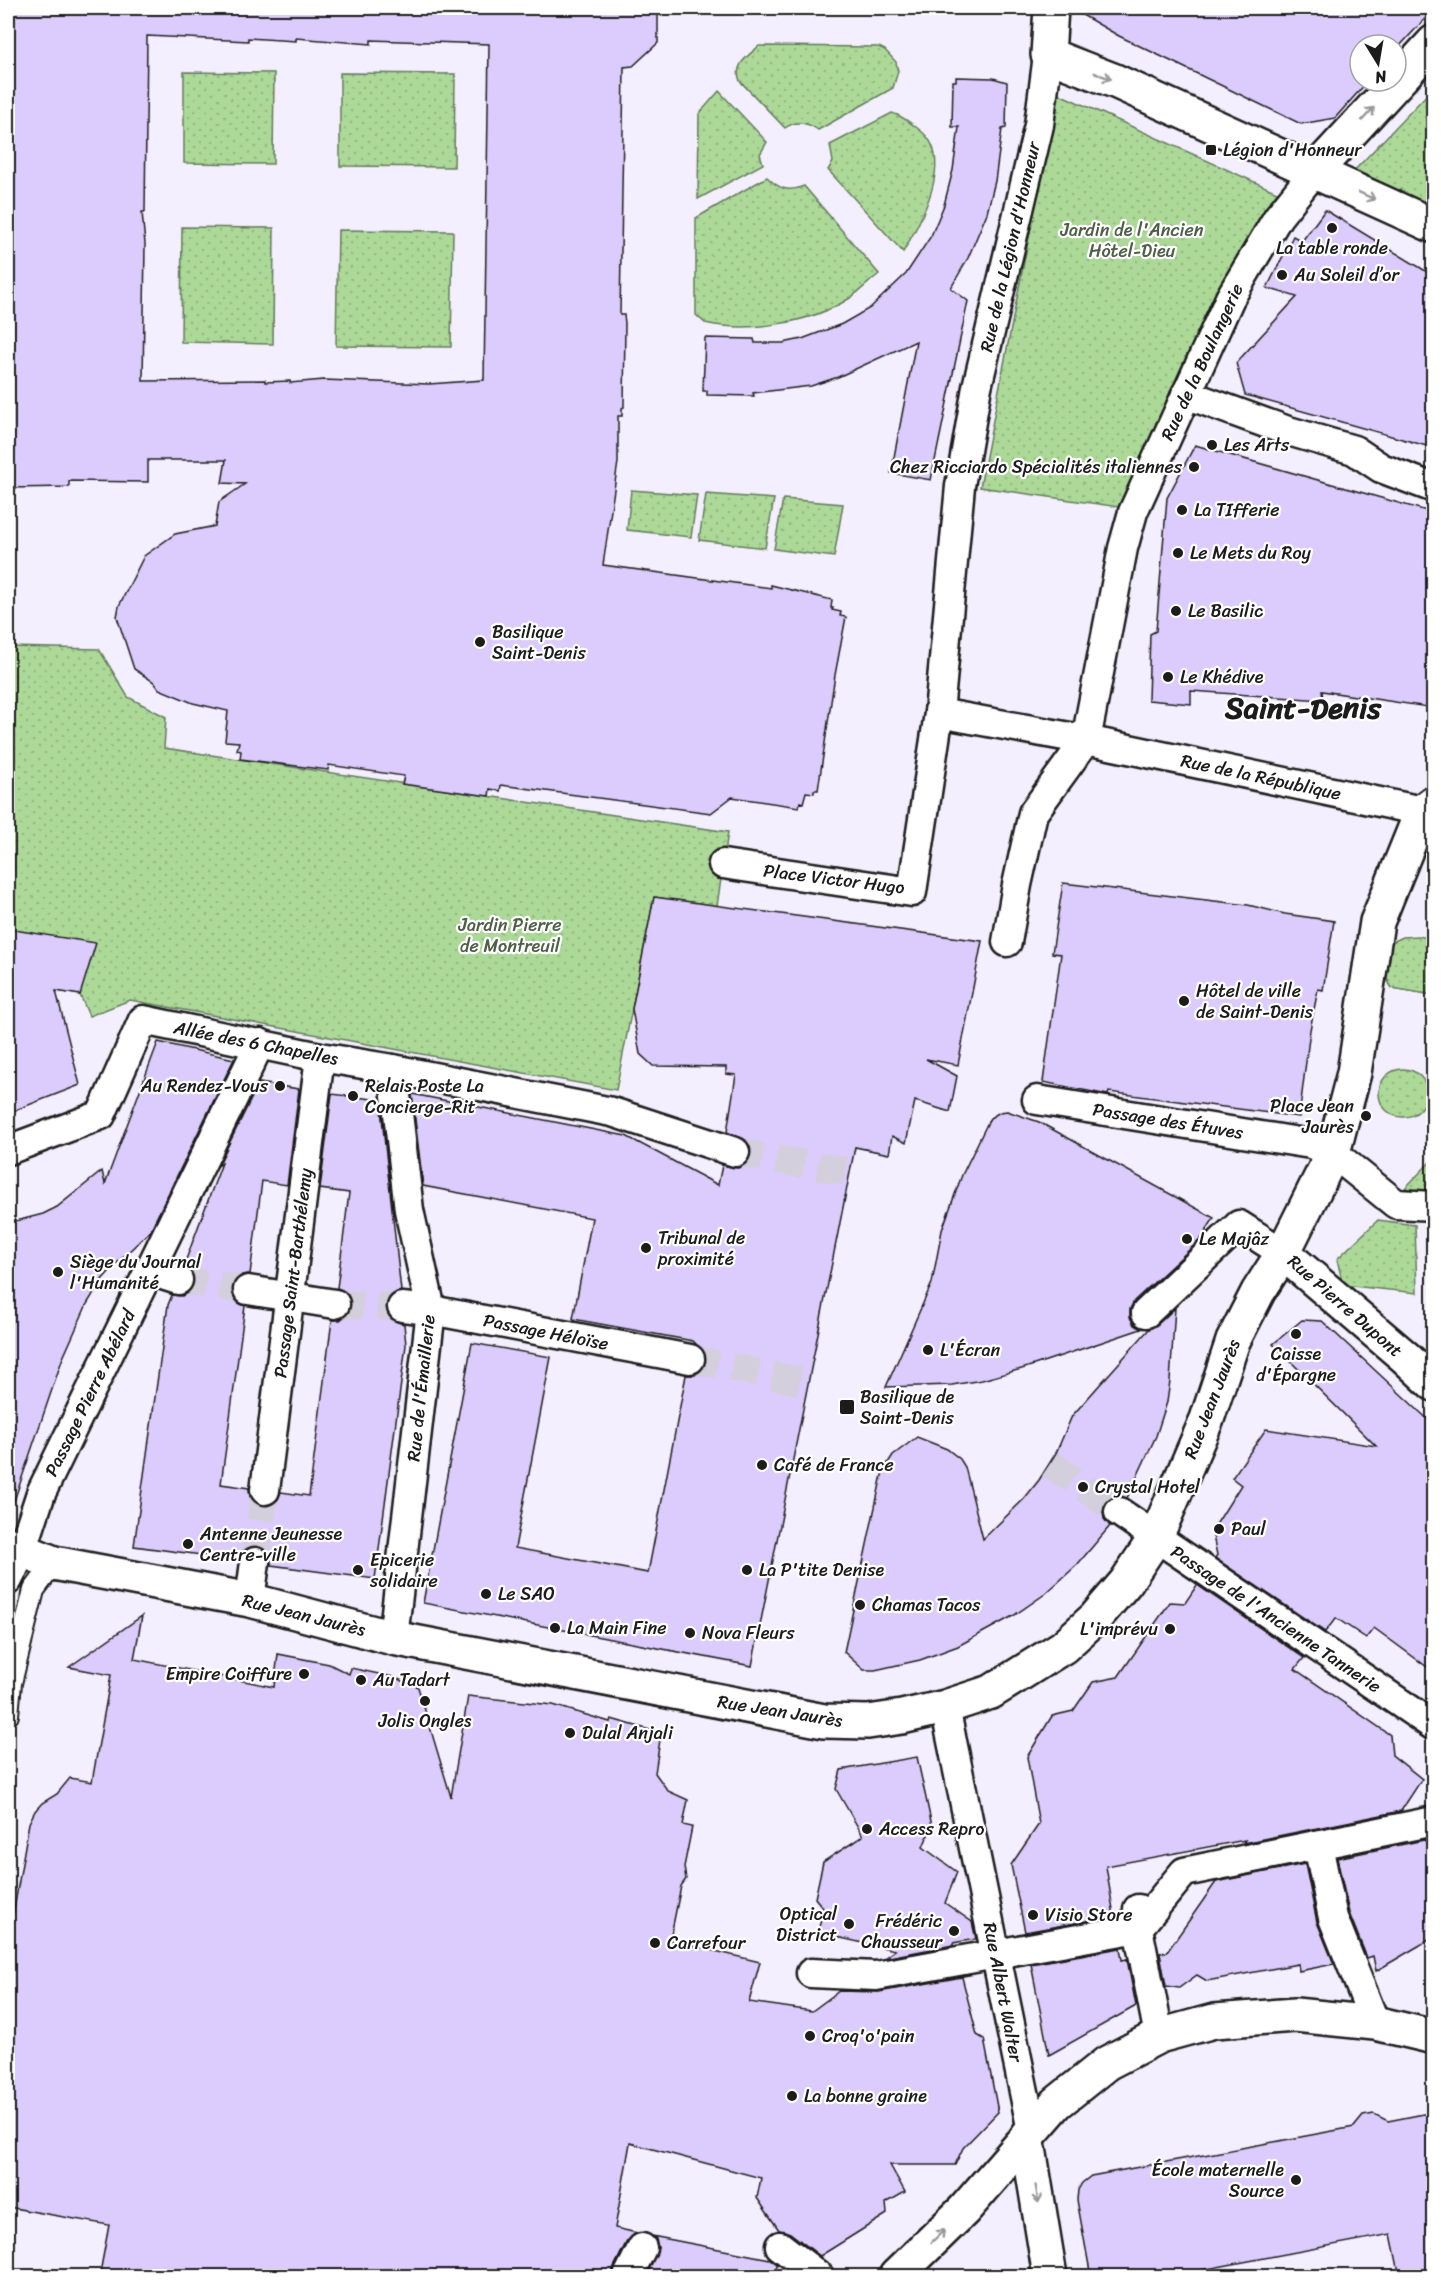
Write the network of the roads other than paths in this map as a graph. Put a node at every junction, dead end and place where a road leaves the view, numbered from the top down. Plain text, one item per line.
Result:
1 (1051, 8) edge
2 (1434, 42) edge
3 (1048, 55) junction
4 (1314, 172) junction
5 (1434, 226) edge
6 (1186, 394) junction
7 (960, 486) joint
8 (1434, 488) edge
9 (939, 713) junction
10 (1086, 740) junction
11 (1428, 807) edge
12 (723, 864) dead end
13 (1007, 942) dead end
14 (260, 1043) junction
15 (320, 1057) junction
16 (393, 1069) junction
17 (1037, 1100) dead end
18 (8, 1150) edge
19 (735, 1152) tunnel mouth
20 (1333, 1153) junction
21 (1434, 1206) edge
22 (1283, 1252) junction
23 (150, 1272) junction
24 (178, 1280) tunnel mouth
25 (248, 1290) tunnel mouth
26 (290, 1297) junction
27 (334, 1304) tunnel mouth
28 (402, 1307) tunnel mouth
29 (431, 1310) junction
30 (1146, 1313) dead end
31 (690, 1359) tunnel mouth
32 (1434, 1384) edge
33 (265, 1490) tunnel mouth
34 (1119, 1512) tunnel mouth
35 (1156, 1536) junction
36 (15, 1548) edge
37 (255, 1562) tunnel mouth
38 (54, 1563) junction
39 (8, 1581) edge
40 (8, 1592) edge
41 (249, 1600) junction
42 (8, 1601) edge
43 (393, 1638) junction
44 (945, 1707) junction
45 (8, 1715) edge
46 (1434, 1726) edge
47 (1434, 1821) edge
48 (1318, 1845) junction
49 (1138, 1898) dead end
50 (1138, 1928) junction
51 (996, 1953) junction
52 (811, 1973) dead end
53 (1375, 2023) junction
54 (1159, 2036) junction
55 (1434, 2037) edge
56 (1030, 2134) junction
57 (780, 2246) dead end
58 (642, 2248) dead end
59 (628, 2277) edge
60 (819, 2277) edge
61 (896, 2277) edge
62 (1050, 2277) edge

1 - 3 street, Rue de la Légion d'Honneur
4 -> 2 street, Rue de la Boulangerie
3 -> 4 street
3 - 7 street, Rue de la Légion d'Honneur
4 -> 5 street
4 - 6 street, Rue de la Boulangerie
6 - 8 street
6 - 10 street, Rue de la Boulangerie
7 - 9 street, Place Victor Hugo
9 - 10 street
9 - 12 street, Place Victor Hugo
10 - 11 street, Rue de la République
10 - 13 street
11 - 20 street, Rue Jean Jaurès
14 - 15 street, Allée des 6 Chapelles
14 - 18 street, Allée des 6 Chapelles
14 - 23 street, Passage Pierre Abélard
15 - 16 street, Allée des 6 Chapelles
15 - 26 street, Passage Saint-Barthélemy
16 - 19 street, Allée des 6 Chapelles
16 - 29 street, Rue de l'Émaillerie
17 - 20 street, Passage des Étuves
20 - 21 street, Passage des Étuves
20 - 22 street, Rue Jean Jaurès
22 - 30 street
22 - 32 street, Rue Pierre Dupont
22 - 35 street, Rue Jean Jaurès
23 - 24 street
23 - 36 street, Passage Pierre Abélard
25 - 26 street
26 - 27 street
26 - 33 street, Passage Saint-Barthélemy
28 - 29 street, Passage Héloïse
29 - 31 street, Passage Héloïse
29 - 43 street, Rue de l'Émaillerie
34 - 35 street, Passage de l'Ancienne Tannerie
35 - 44 street, Rue Jean Jaurès
35 - 46 street, Passage de l'Ancienne Tannerie
36 - 38 street, Rue Jean Jaurès
36 - 39 street, Passage Pierre Abélard
37 - 41 street
38 - 41 street, Rue Jean Jaurès
38 - 45 lane
40 - 42 street
41 - 43 street, Rue Jean Jaurès
43 - 44 street, Rue Jean Jaurès
44 - 51 street, Rue Albert Walter
47 - 48 street
48 - 50 street
48 - 53 street
49 - 50 street
50 - 51 street
50 - 54 street
51 - 52 street
51 - 56 street, Rue Albert Walter
53 - 54 street
53 - 55 street
54 - 56 street
61 -> 56 street
56 -> 62 street, Rue Albert Walter
57 - 60 street
58 - 59 street

